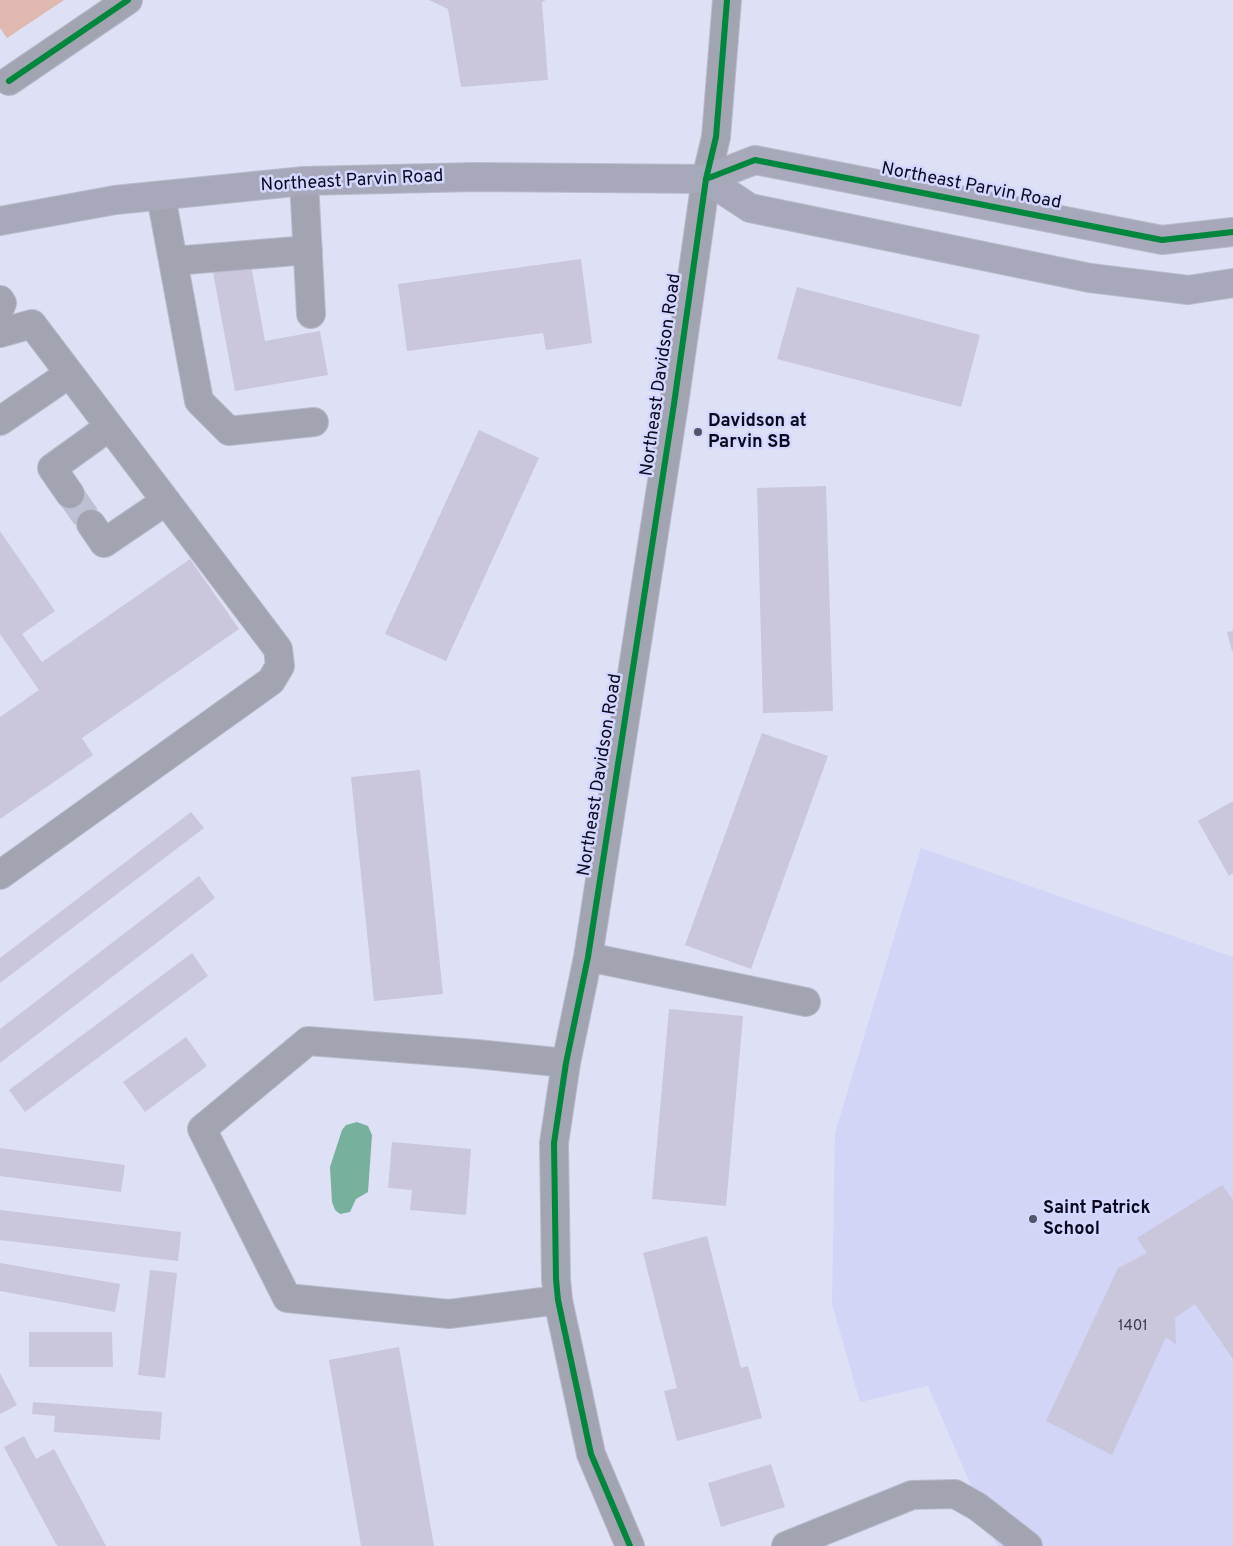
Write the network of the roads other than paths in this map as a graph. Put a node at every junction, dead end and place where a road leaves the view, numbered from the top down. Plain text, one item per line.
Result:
1 (128, 0) edge
2 (727, 0) edge
3 (9, 81) dead end
4 (706, 179) junction
5 (304, 181) junction
6 (161, 196) junction
7 (0, 221) edge
8 (1233, 232) edge
9 (308, 250) junction
10 (173, 260) junction
11 (1233, 283) edge
12 (0, 300) edge
13 (0, 308) edge
14 (311, 314) dead end
15 (0, 333) edge
16 (69, 374) junction
17 (0, 421) edge
18 (314, 422) dead end
19 (109, 427) junction
20 (70, 494) tunnel mouth
21 (166, 501) junction
22 (91, 524) tunnel mouth
23 (0, 875) edge
24 (588, 957) junction
25 (806, 1002) dead end
26 (566, 1063) junction
27 (558, 1300) junction
28 (630, 1546) edge
29 (786, 1546) edge
30 (1028, 1546) edge

1 - 3 street
2 - 4 street, Northeast Davidson Road
4 - 5 main road, Northeast Parvin Road
4 - 8 main road, Northeast Parvin Road
4 - 11 main road
4 - 24 street, Northeast Davidson Road
5 - 6 main road, Northeast Parvin Road
5 - 9 street
6 - 7 main road, Northeast Parvin Road
6 - 10 street
9 - 10 street
9 - 14 street
10 - 18 street
12 - 13 street
15 - 16 street
16 - 17 street
16 - 19 street
19 - 20 street
19 - 21 street
21 - 22 street
21 - 23 street
24 - 25 street
24 - 26 street, Northeast Davidson Road
26 - 27 street, Northeast Davidson Road
26 - 27 street
27 - 28 street, Northeast Davidson Road
29 - 30 street

